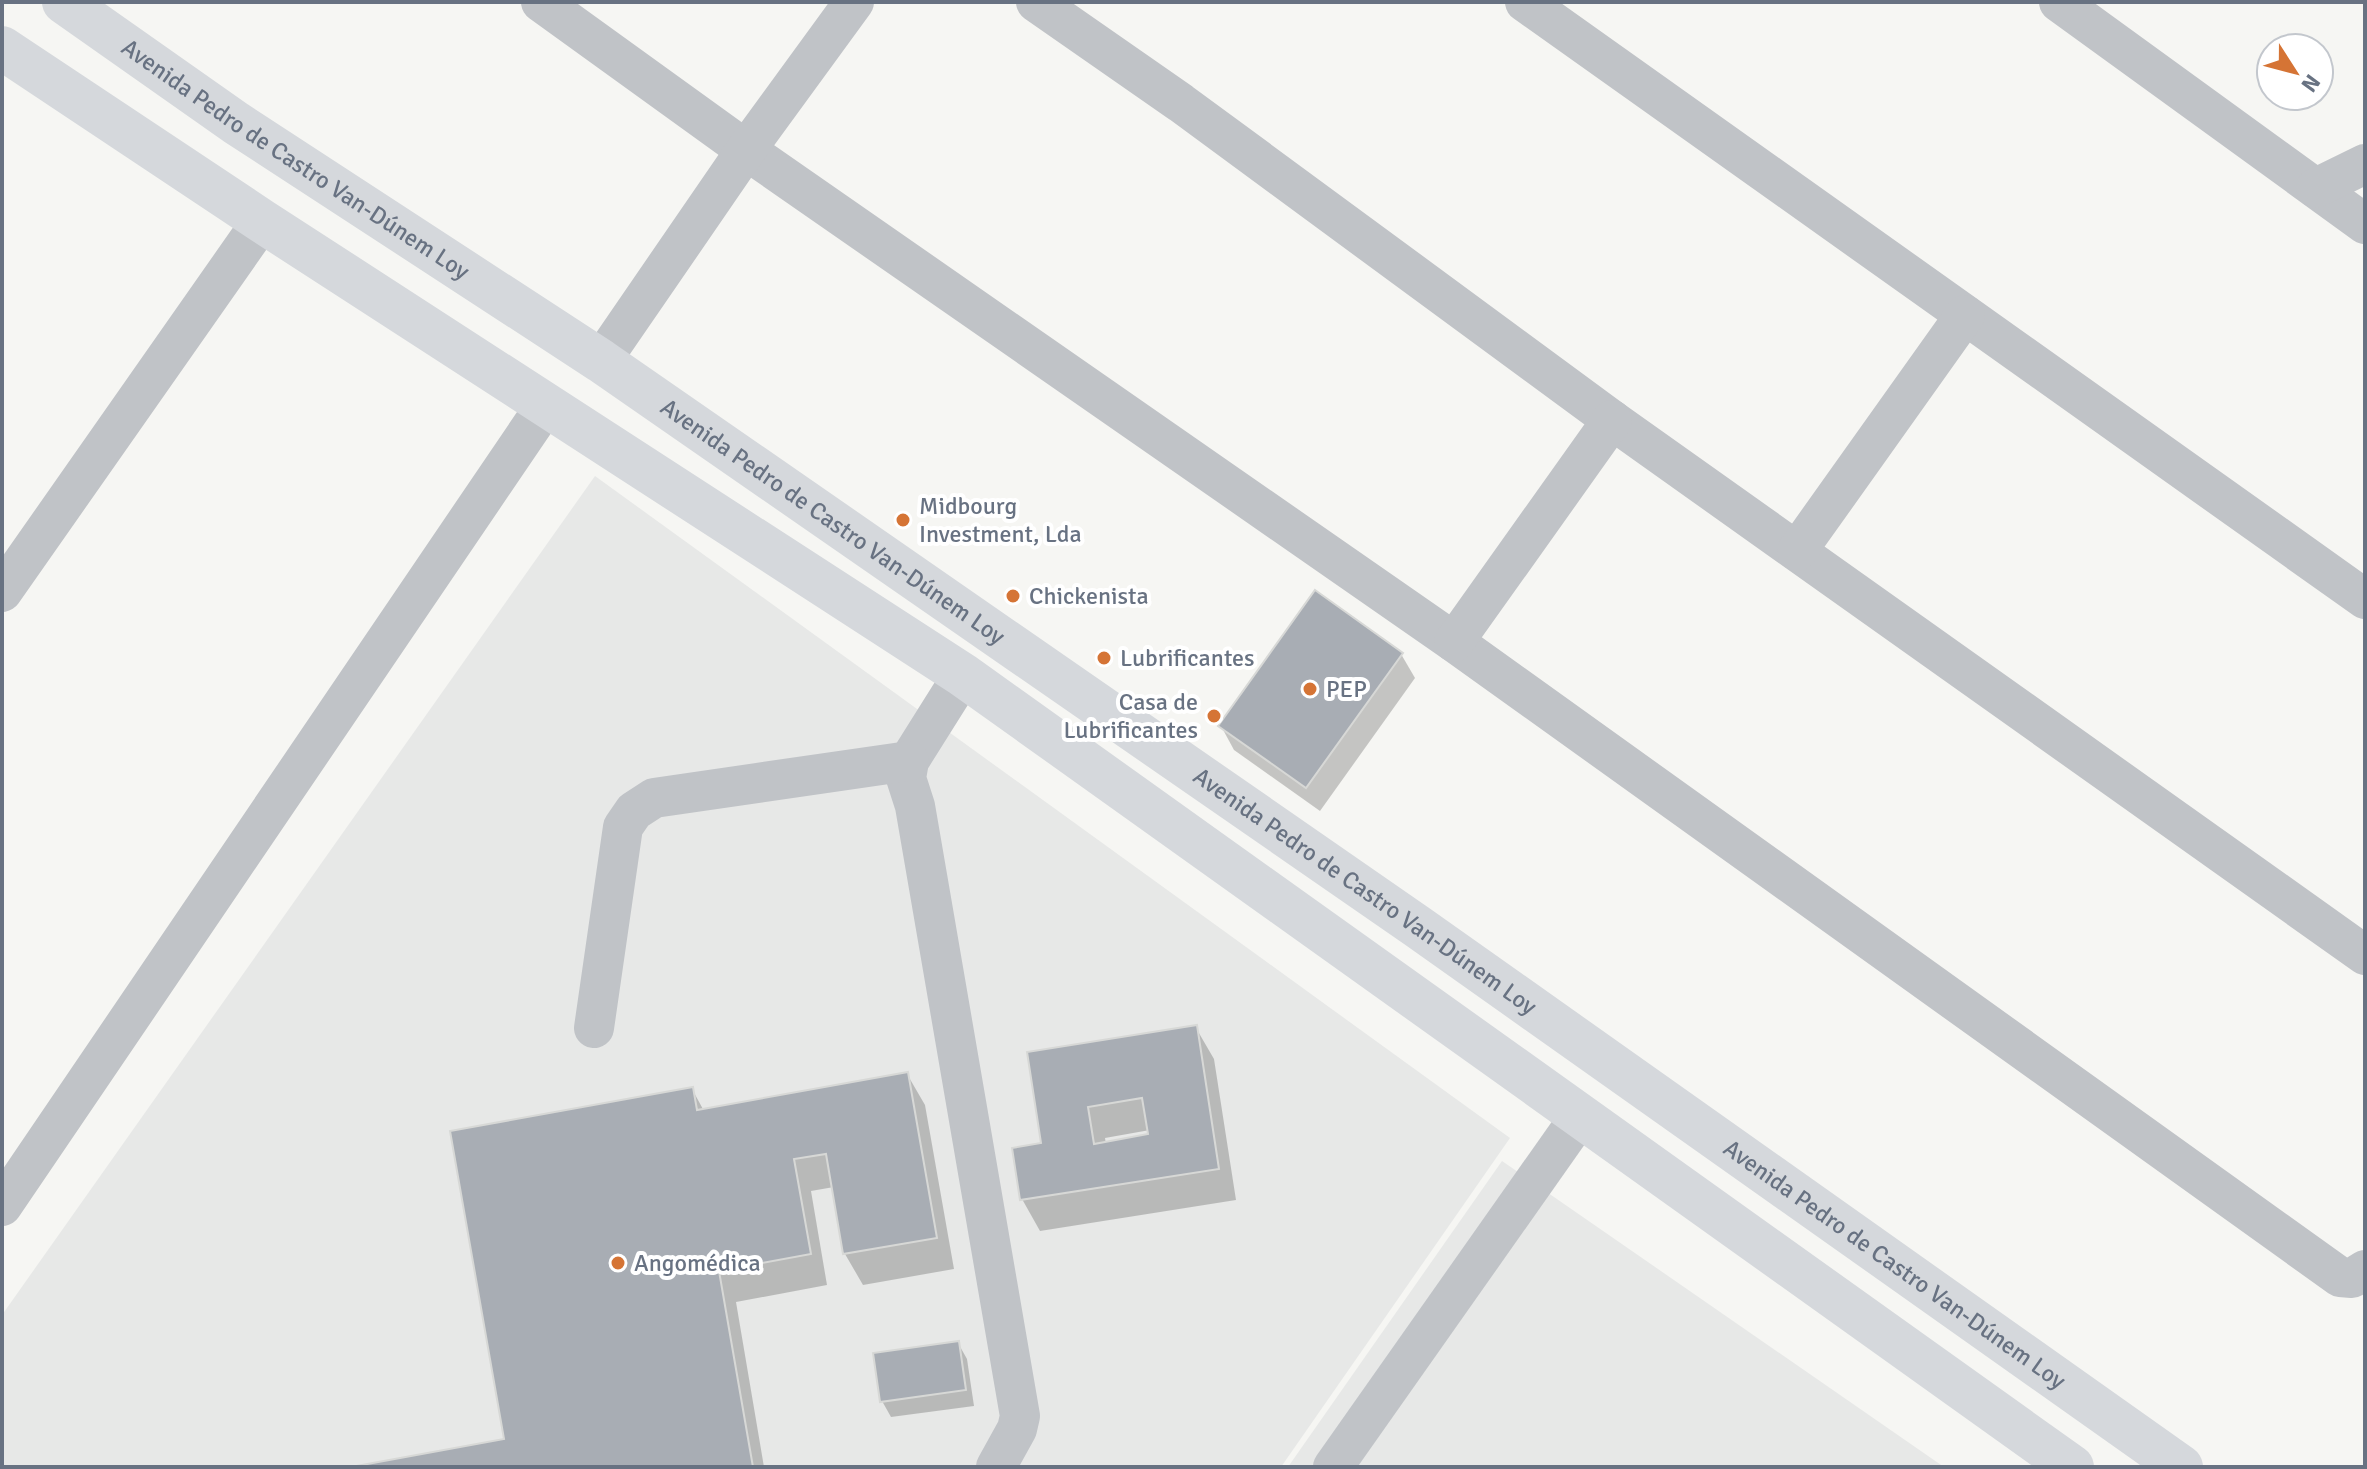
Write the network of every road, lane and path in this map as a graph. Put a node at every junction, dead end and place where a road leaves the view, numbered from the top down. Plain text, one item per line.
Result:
1 (64, 2) edge
2 (541, 2) edge
3 (854, 2) edge
4 (1036, 2) edge
5 (1525, 2) edge
6 (2059, 2) edge
7 (2, 48) edge
8 (746, 150) junction
9 (2365, 164) edge
10 (2316, 188) junction
11 (262, 221) junction
12 (2365, 224) edge
13 (1965, 315) junction
14 (601, 361) junction
15 (546, 405) junction
16 (1612, 420) junction
17 (1797, 551) junction
18 (2, 592) edge
19 (2365, 599) edge
20 (1454, 642) junction
21 (963, 675) junction
22 (909, 761) junction
23 (2365, 955) edge
24 (594, 1028) dead end
25 (1581, 1115) junction
26 (2, 1206) edge
27 (2365, 1270) edge
28 (996, 1467) edge
29 (1333, 1467) edge
30 (2072, 1467) edge
31 (2181, 1467) edge

1 - 14 highway, Avenida Pedro de Castro Van-Dúnem Loy
2 - 8 street
3 - 8 street
4 - 16 street
5 - 13 street
6 - 10 street
7 - 11 highway
8 - 14 street
8 - 20 street
9 - 10 street
10 - 12 street
11 - 15 highway
11 - 18 street
13 - 17 street
13 - 19 street
14 - 31 highway, Avenida Pedro de Castro Van-Dúnem Loy
15 - 21 highway
15 - 26 street
16 - 17 street
16 - 20 street
17 - 23 street
20 - 27 street
21 - 22 street
21 - 25 highway
22 - 24 street
22 - 28 street
25 - 29 street
25 - 30 highway

